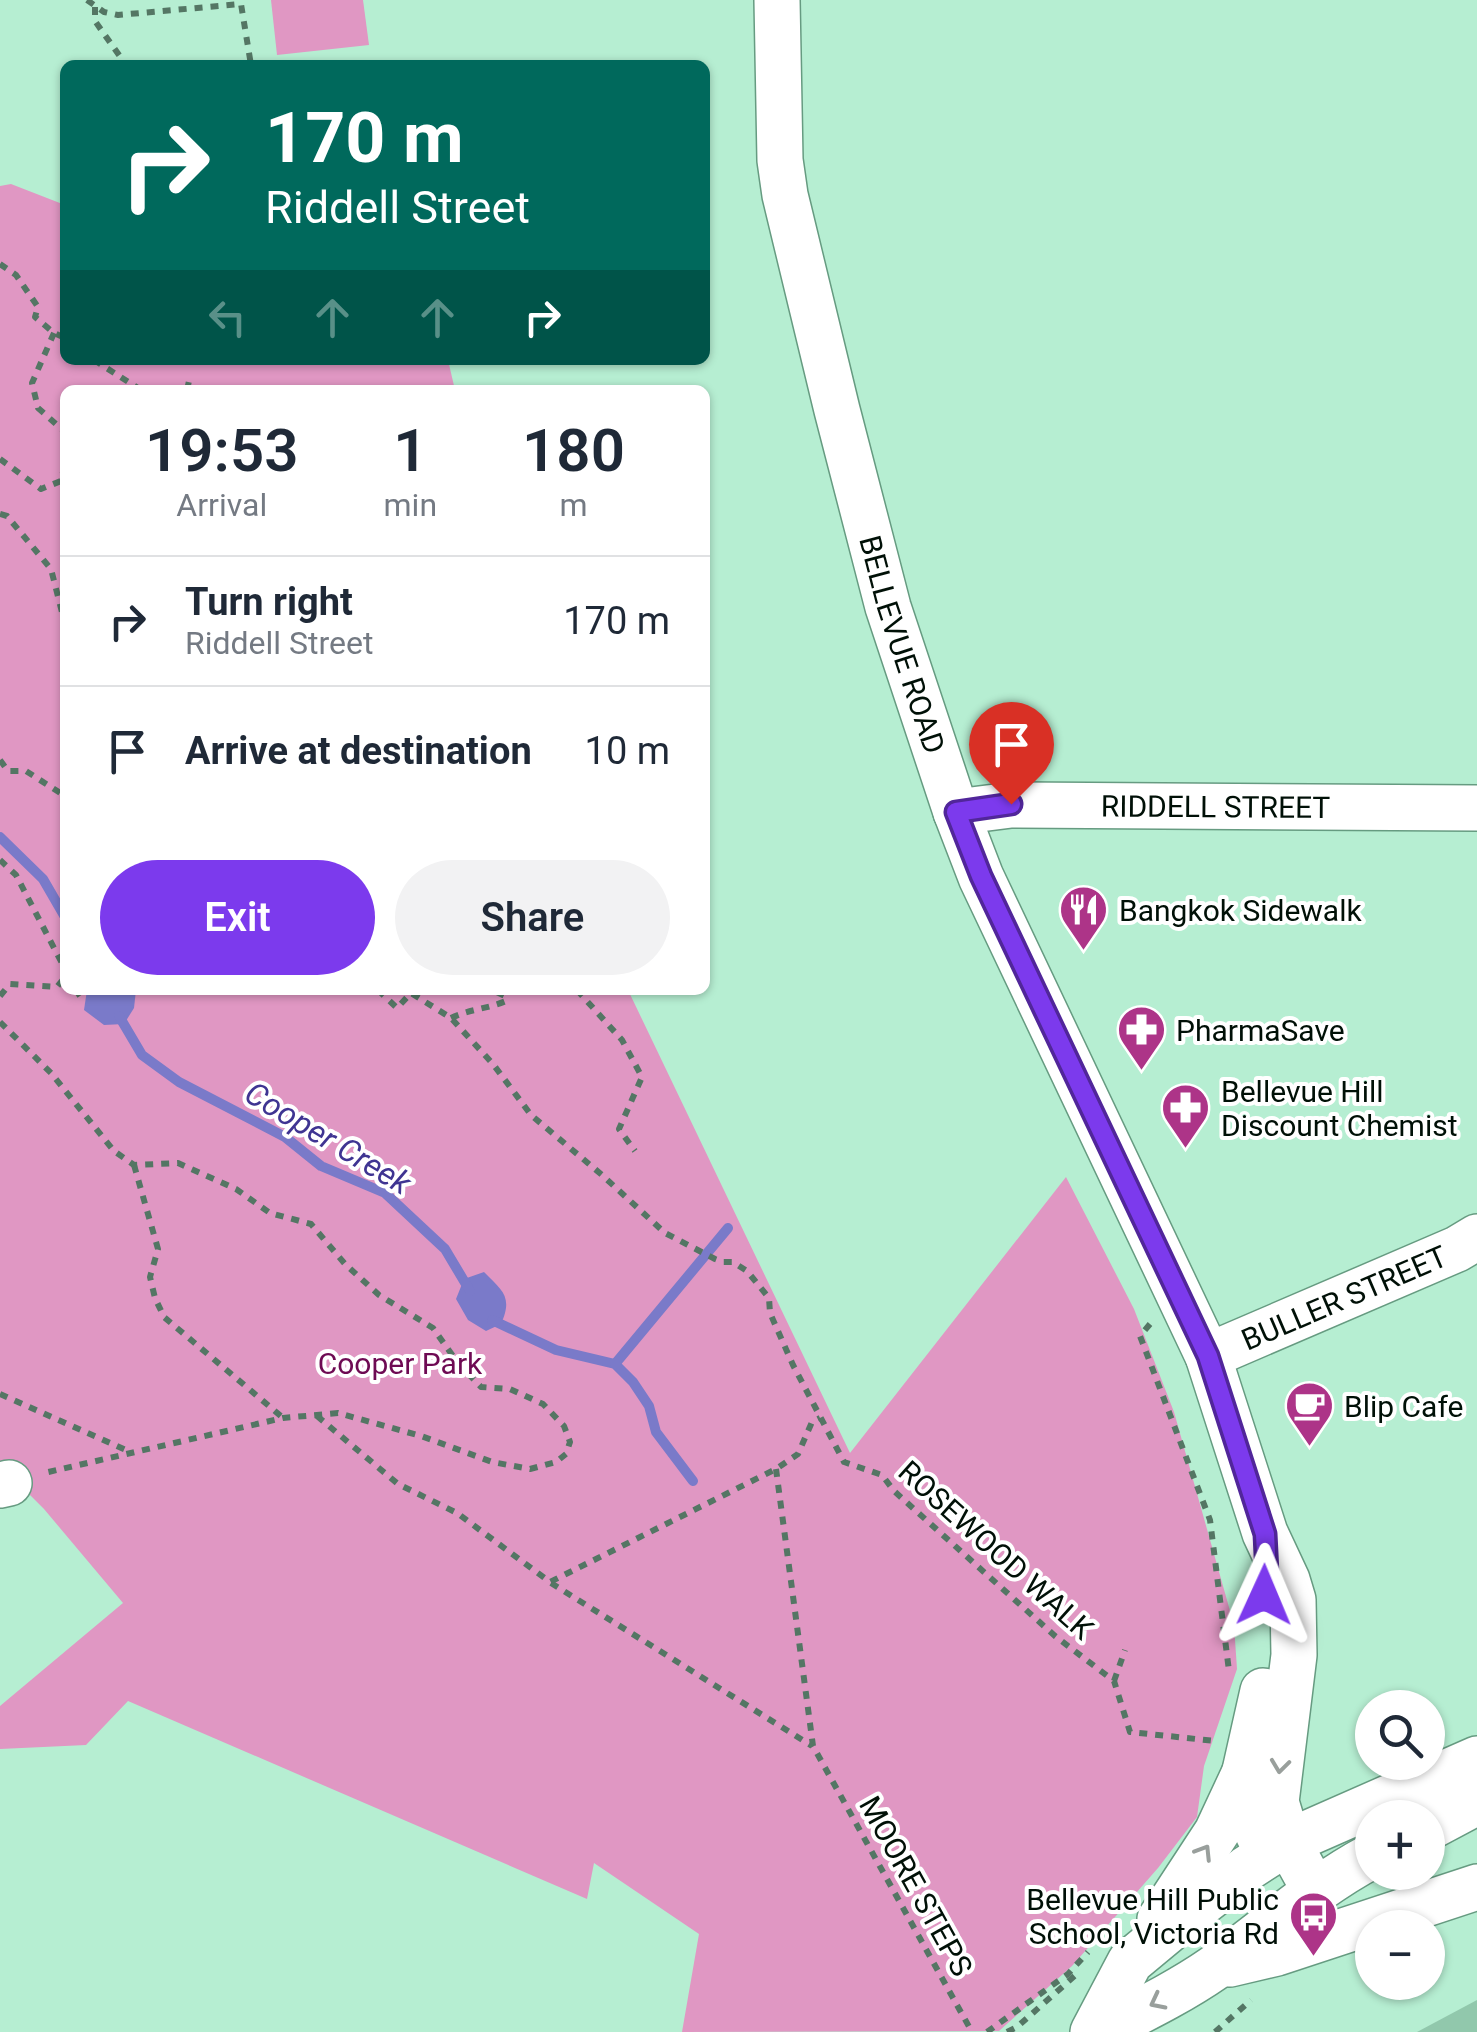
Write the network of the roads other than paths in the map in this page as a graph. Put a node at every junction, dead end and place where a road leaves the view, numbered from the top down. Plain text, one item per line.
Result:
1 (777, 0) edge
2 (1477, 808) edge
3 (956, 812) junction
4 (1477, 1237) edge
5 (1208, 1356) junction
6 (1265, 1534) junction
7 (1219, 1752) junction
8 (1477, 1760) edge
9 (1477, 1802) edge
10 (1445, 1819) edge
11 (1278, 1849) junction
12 (1355, 1864) edge
13 (1477, 1887) edge
14 (1306, 1898) junction
15 (1112, 1954) junction
16 (1213, 1968) junction
17 (1096, 2032) edge

1 - 3 street, BELLEVUE ROAD
2 - 3 street, RIDDELL STREET
3 - 5 street, BELLEVUE ROAD
4 - 5 street, BULLER STREET
5 - 6 street, BELLEVUE ROAD
6 - 7 street, BELLEVUE ROAD
6 -> 11 street, BELLEVUE ROAD
7 - 11 street, BELLEVUE ROAD
15 -> 7 street
8 - 11 street
9 - 10 street
11 - 14 street, BELLEVUE ROAD
11 - 15 street
12 - 14 street
13 - 16 street
14 - 16 street
15 - 17 street
16 -> 17 street

